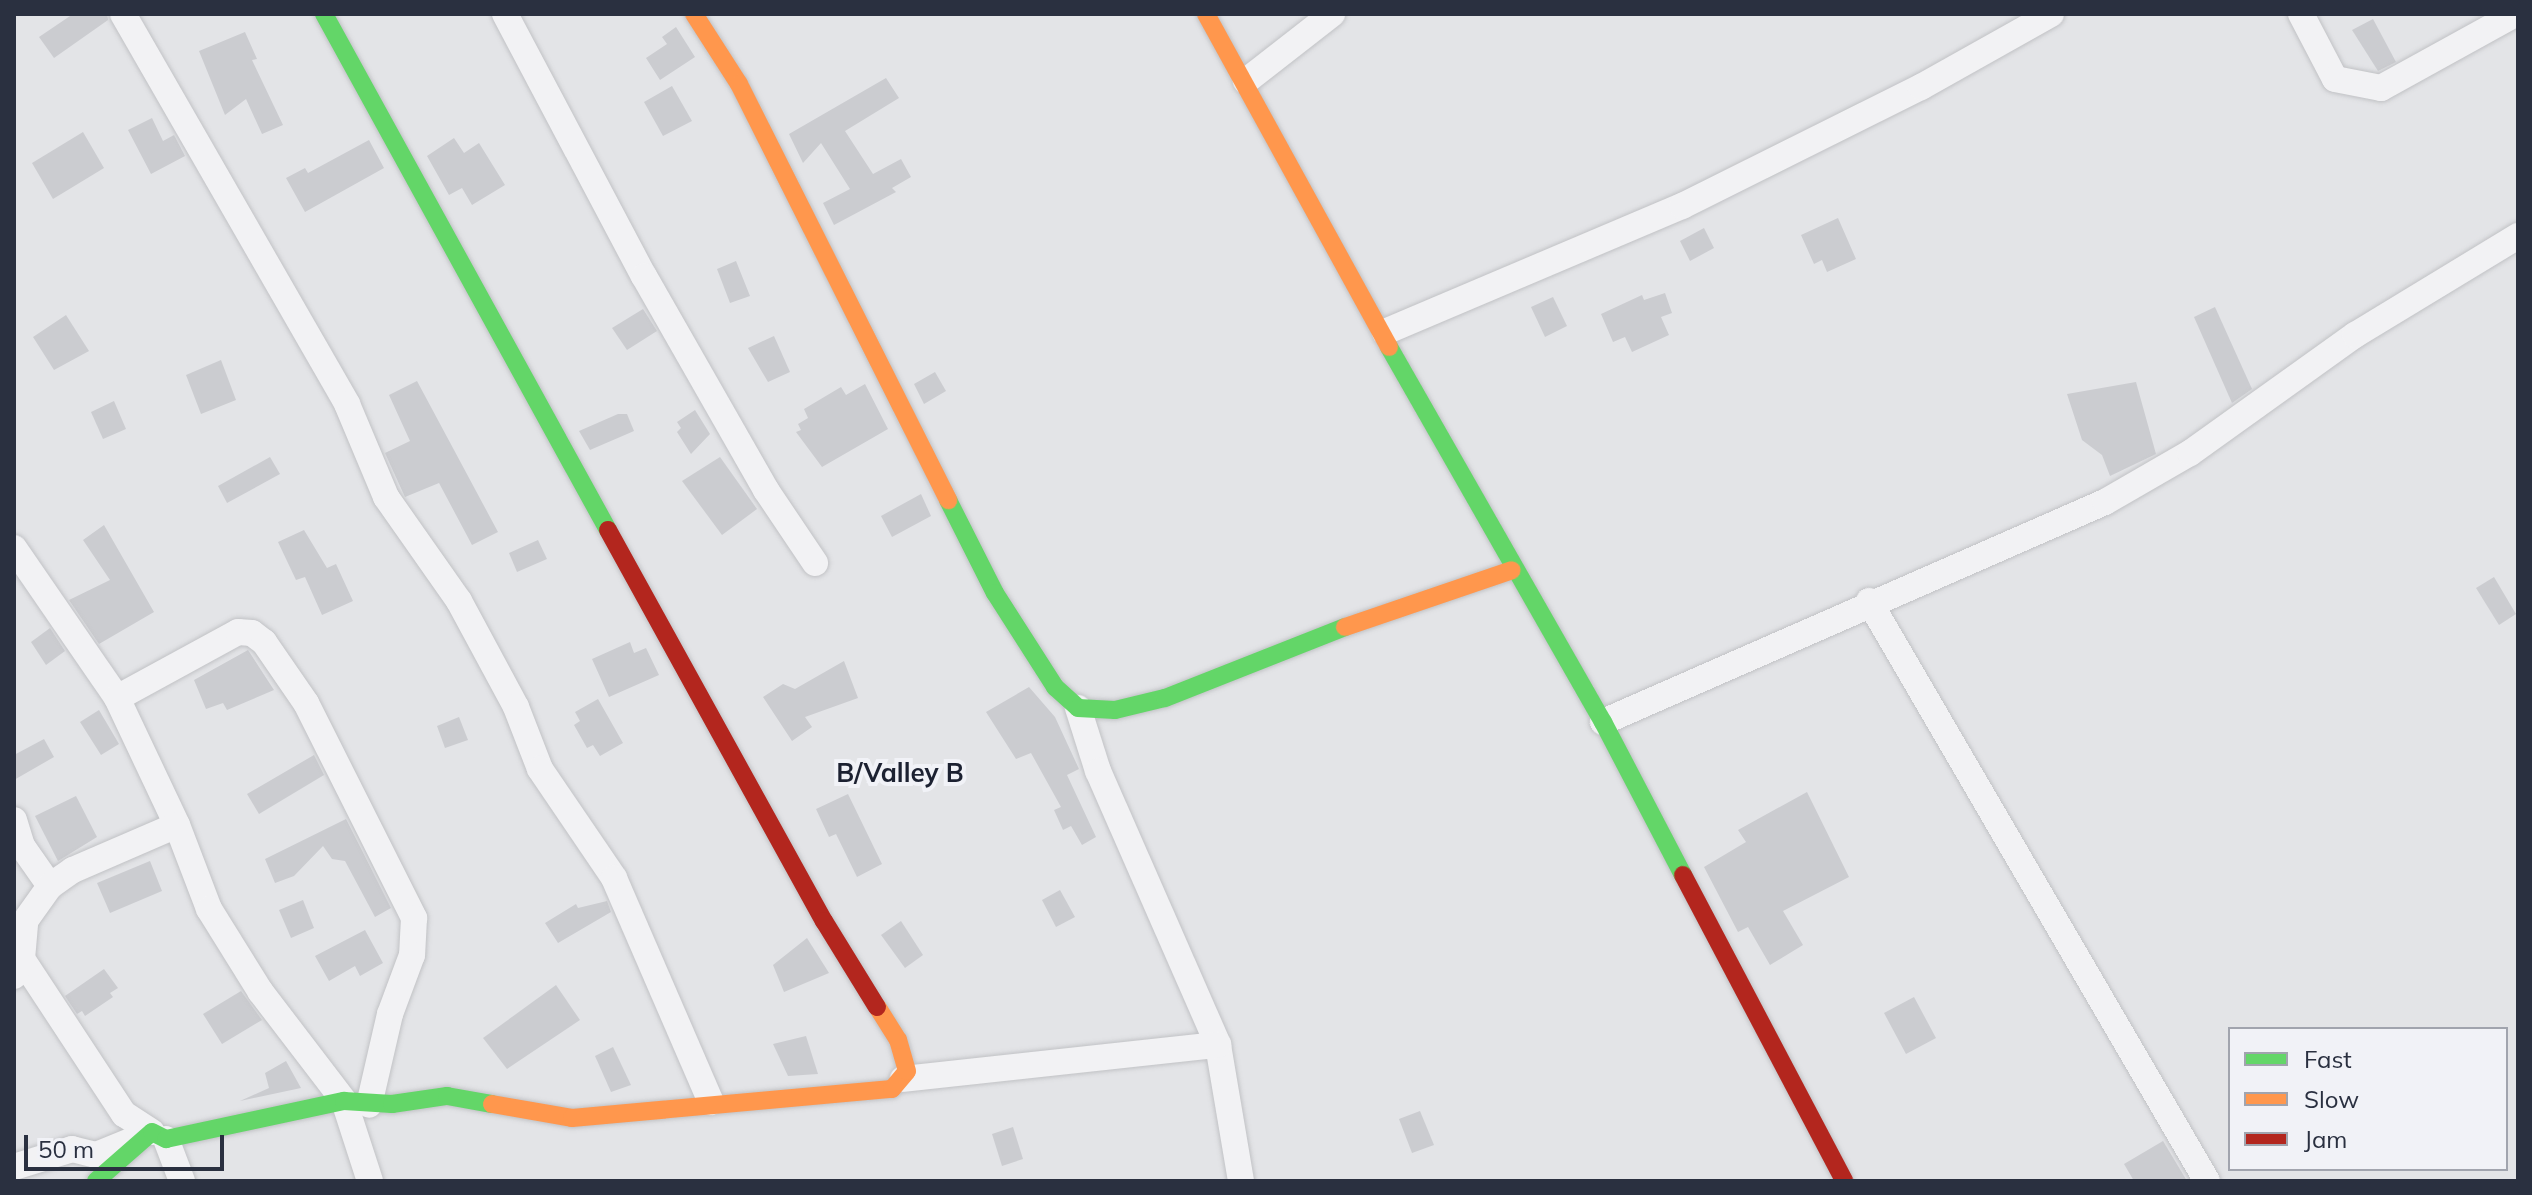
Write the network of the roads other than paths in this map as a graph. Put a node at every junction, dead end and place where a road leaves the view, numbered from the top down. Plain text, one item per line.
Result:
1 (123, 14) edge
2 (324, 14) edge
3 (505, 14) edge
4 (694, 14) edge
5 (1206, 14) edge
6 (1332, 14) edge
7 (2051, 14) edge
8 (2301, 14) edge
9 (2515, 14) edge
10 (1246, 81) junction
11 (2518, 236) edge
12 (1385, 332) junction
13 (14, 548) edge
14 (815, 563) dead end
15 (1512, 570) junction
16 (1869, 601) junction
17 (117, 698) junction
18 (1078, 708) junction
19 (1603, 722) junction
20 (14, 820) edge
21 (177, 825) junction
22 (50, 886) junction
23 (18, 967) edge
24 (1218, 1045) junction
25 (903, 1079) junction
26 (711, 1102) junction
27 (356, 1103) junction
28 (159, 1136) junction
29 (14, 1167) edge
30 (96, 1181) edge
31 (182, 1181) edge
32 (370, 1181) edge
33 (1241, 1181) edge
34 (1844, 1181) edge
35 (2207, 1181) edge

1 - 26 street
2 - 25 street
3 - 14 street
4 - 18 street
5 - 10 street
6 - 10 street
7 - 12 street
8 - 9 street
10 - 12 street
11 - 16 street
12 - 15 street
13 - 17 street
15 - 18 street
15 - 19 street
16 - 19 street
16 - 35 street
17 - 21 street
17 - 27 street
18 - 24 street
19 - 34 street
20 - 22 street
21 - 22 street
21 - 27 street
22 - 23 street
23 - 28 street
24 - 25 street
24 - 33 street
25 - 26 street
26 - 27 street
27 - 28 street
27 - 32 street
28 - 29 street
28 - 30 street
28 - 31 street

